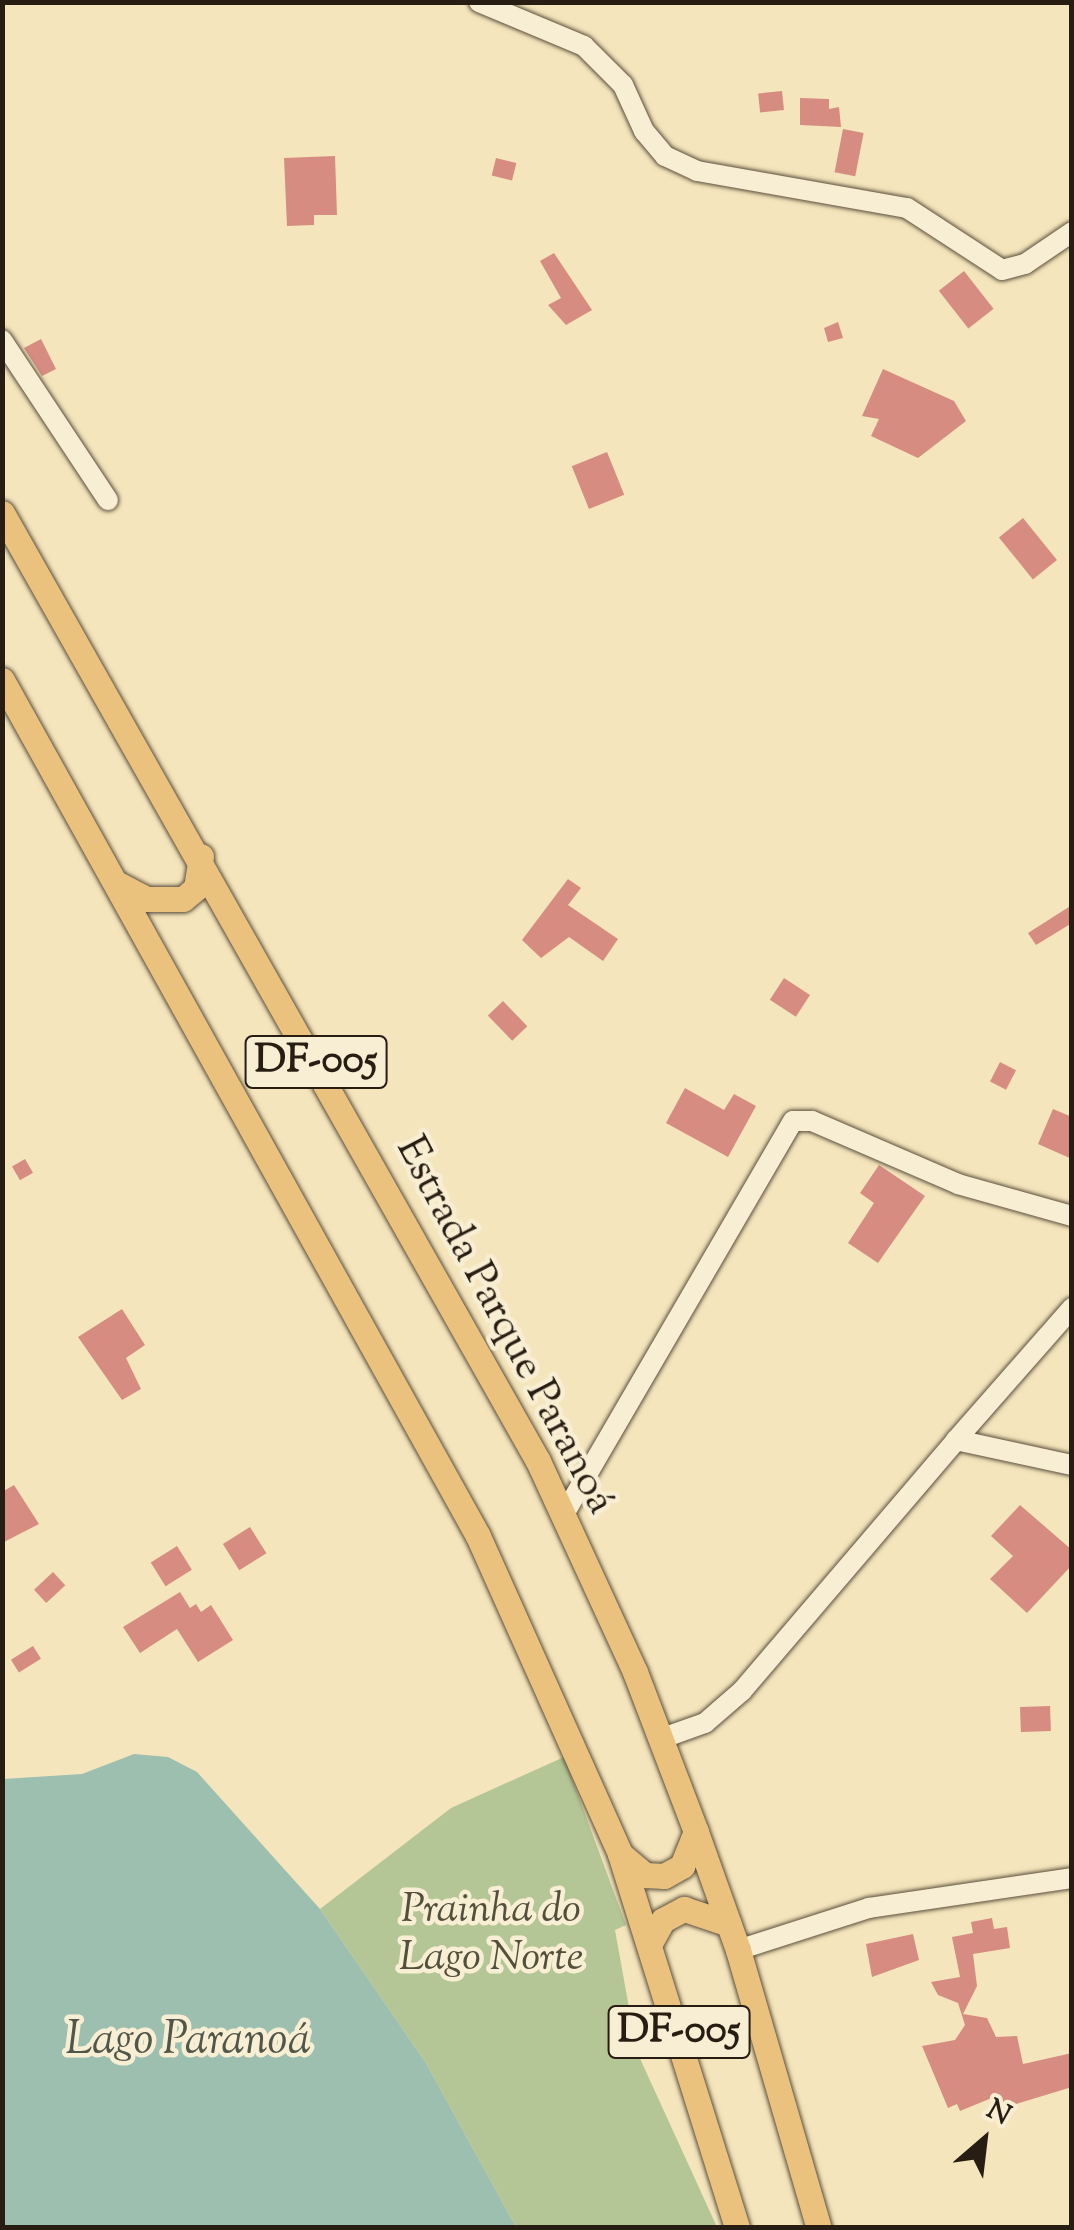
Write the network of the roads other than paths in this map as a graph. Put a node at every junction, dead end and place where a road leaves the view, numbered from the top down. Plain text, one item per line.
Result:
1 (478, 2) edge
2 (500, 7) edge
3 (1072, 232) edge
4 (2, 340) edge
5 (108, 500) dead end
6 (2, 513) edge
7 (2, 680) edge
8 (201, 856) junction
9 (120, 885) junction
10 (1072, 1216) edge
11 (1072, 1308) edge
12 (956, 1440) junction
13 (1072, 1465) edge
14 (564, 1516) junction
15 (660, 1739) junction
16 (696, 1832) junction
17 (620, 1854) junction
18 (1072, 1878) edge
19 (730, 1924) junction
20 (650, 1943) junction
21 (738, 1950) junction
22 (737, 2228) edge
23 (819, 2228) edge

1 - 2 street
2 - 3 street
4 - 5 street
6 - 8 main road, Estrada Parque Paranoá / DF-005
7 - 9 main road, DF-005
8 - 9 main road
8 - 14 main road, Estrada Parque Paranoá / DF-005
9 - 17 main road, DF-005
10 - 14 street
11 - 12 street
12 - 13 street
12 - 15 street
14 - 15 main road, Estrada Parque Paranoá / DF-005
15 - 16 main road, Estrada Parque Paranoá / DF-005
16 - 17 main road
16 - 19 main road, Estrada Parque Paranoá / DF-005
17 - 20 main road, DF-005
18 - 21 street
19 - 20 main road
19 - 21 main road, Estrada Parque Paranoá / DF-005
20 - 22 main road, DF-005
21 - 23 main road, Estrada Parque Paranoá / DF-005

